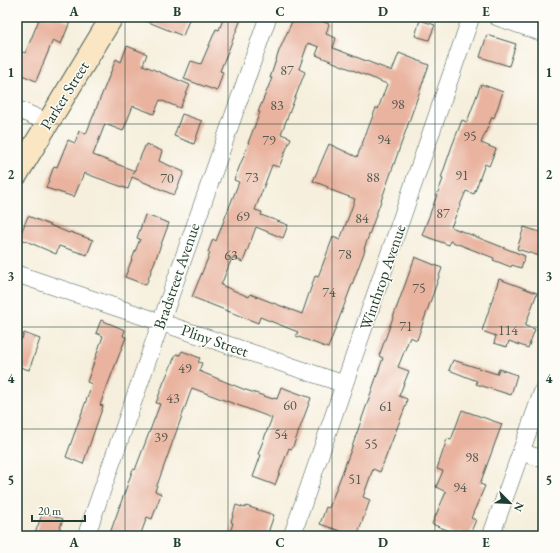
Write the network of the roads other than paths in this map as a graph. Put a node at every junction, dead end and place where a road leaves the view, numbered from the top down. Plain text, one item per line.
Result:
1 (112, 17) edge
2 (268, 17) edge
3 (471, 17) edge
4 (496, 17) edge
5 (543, 33) edge
6 (17, 109) edge
7 (47, 122) junction
8 (17, 174) edge
9 (17, 274) edge
10 (160, 322) junction
11 (344, 384) junction
12 (543, 390) edge
13 (521, 452) junction
14 (543, 459) edge
15 (86, 536) edge
16 (292, 536) edge
17 (491, 536) edge

1 - 7 street, Parker Street
2 - 10 street, Bradstreet Avenue
3 - 11 street, Winthrop Avenue
4 - 5 street
6 - 7 street
7 - 8 street, Parker Street
9 - 10 street, Pliny Street
10 - 11 street, Pliny Street
10 - 15 street, Bradstreet Avenue
11 - 16 street, Winthrop Avenue
12 - 13 street
13 - 14 street
13 - 17 street

